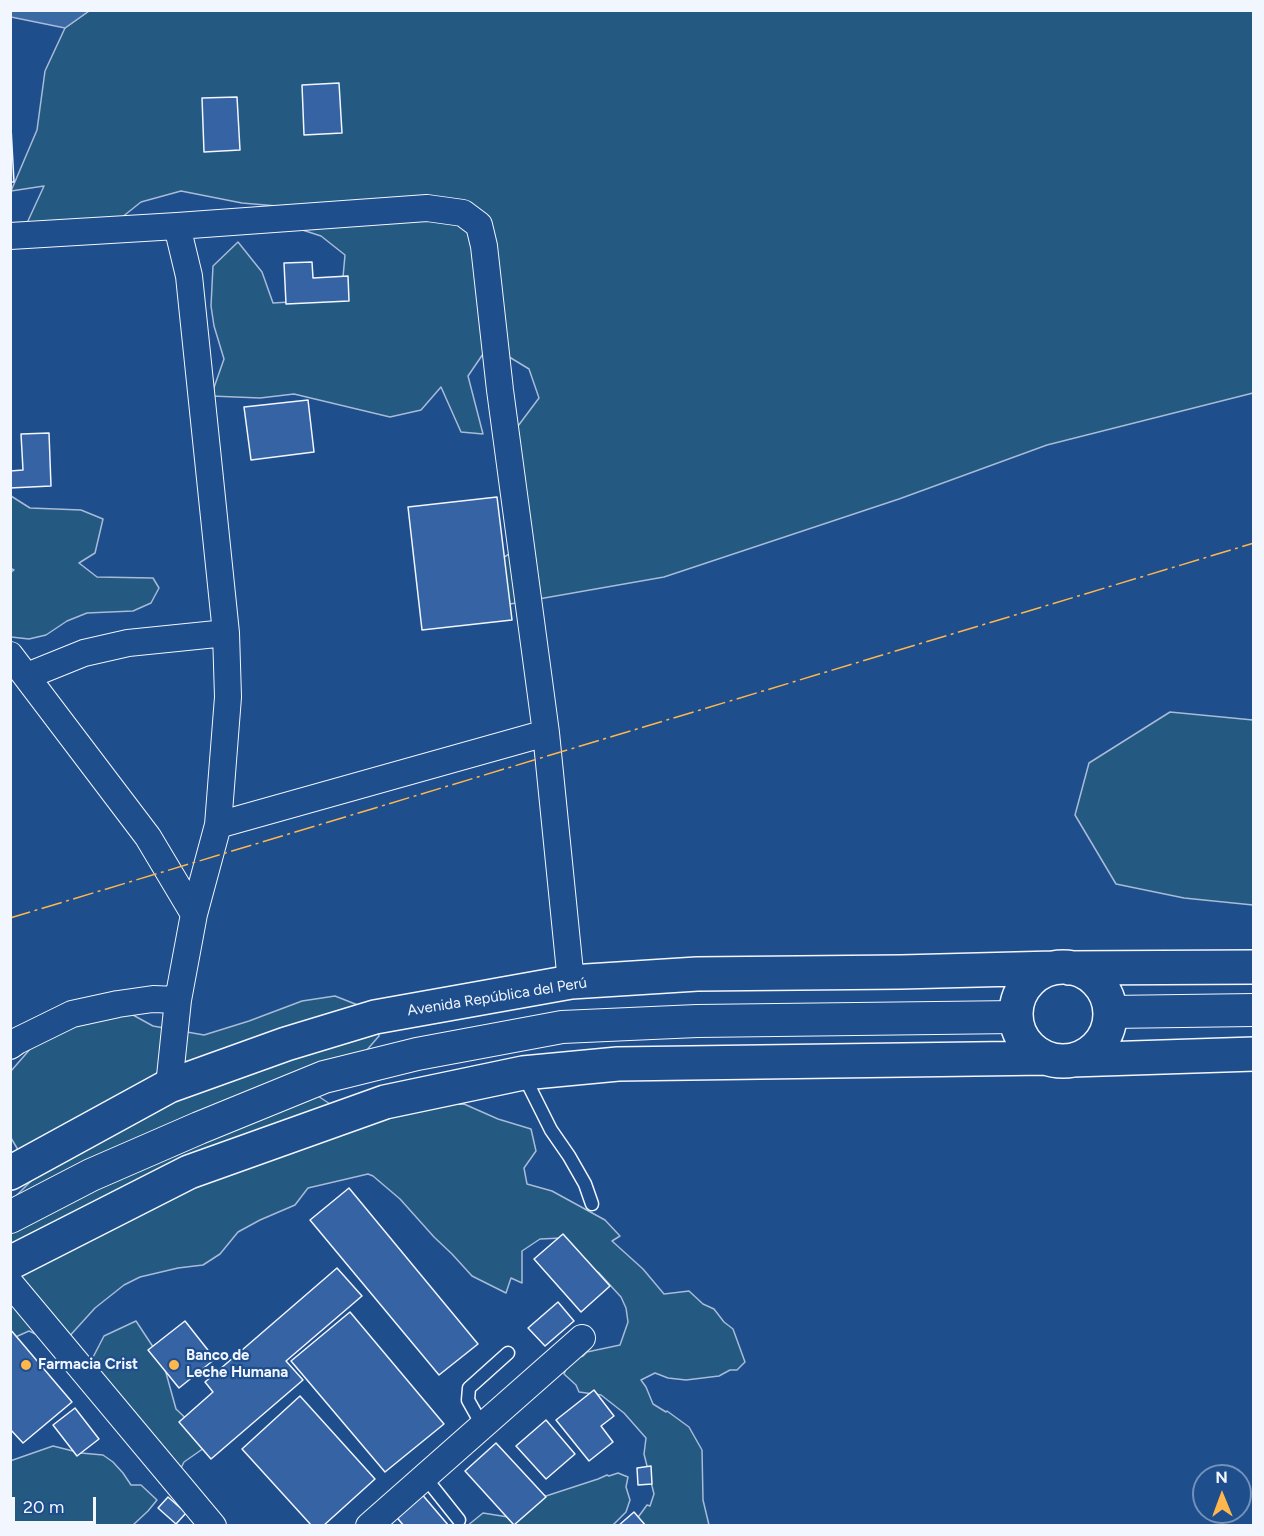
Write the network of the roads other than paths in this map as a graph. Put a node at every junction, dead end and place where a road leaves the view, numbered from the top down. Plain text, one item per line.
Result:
1 (177, 226) junction
2 (10, 236) edge
3 (226, 633) junction
4 (10, 656) edge
5 (27, 676) junction
6 (546, 733) junction
7 (218, 825) junction
8 (194, 914) junction
9 (1254, 967) edge
10 (1062, 968) junction
11 (571, 982) junction
12 (178, 1000) junction
13 (1254, 1010) edge
14 (1110, 1012) junction
15 (1015, 1017) junction
16 (10, 1046) edge
17 (1254, 1054) edge
18 (1059, 1059) junction
19 (523, 1073) junction
20 (169, 1086) junction
21 (10, 1173) edge
22 (592, 1204) dead end
23 (10, 1217) edge
24 (10, 1263) edge
25 (10, 1283) edge
26 (582, 1338) dead end
27 (508, 1353) dead end
28 (482, 1425) junction
29 (424, 1476) junction
30 (459, 1520) dead end
31 (213, 1526) edge
32 (369, 1526) edge

1 - 2 street
1 - 3 street
1 - 6 street
3 - 5 street
3 - 7 street
4 - 5 street
5 - 8 street
6 - 7 street
6 - 11 street
7 - 8 street
8 - 12 street
9 - 10 highway, Avenida República del Perú
10 - 11 highway, Avenida República del Perú
10 - 14 highway
10 - 15 highway
11 - 20 highway, Avenida República del Perú
12 - 16 street
12 - 20 street
13 - 14 street
14 - 18 highway
15 - 18 highway
15 - 23 street
17 - 18 highway
18 - 19 highway
19 - 22 lane
19 - 24 highway
20 - 21 highway, Avenida República del Perú
25 - 31 street
26 - 28 street
27 - 28 lane
28 - 29 street
29 - 30 lane
29 - 32 street

